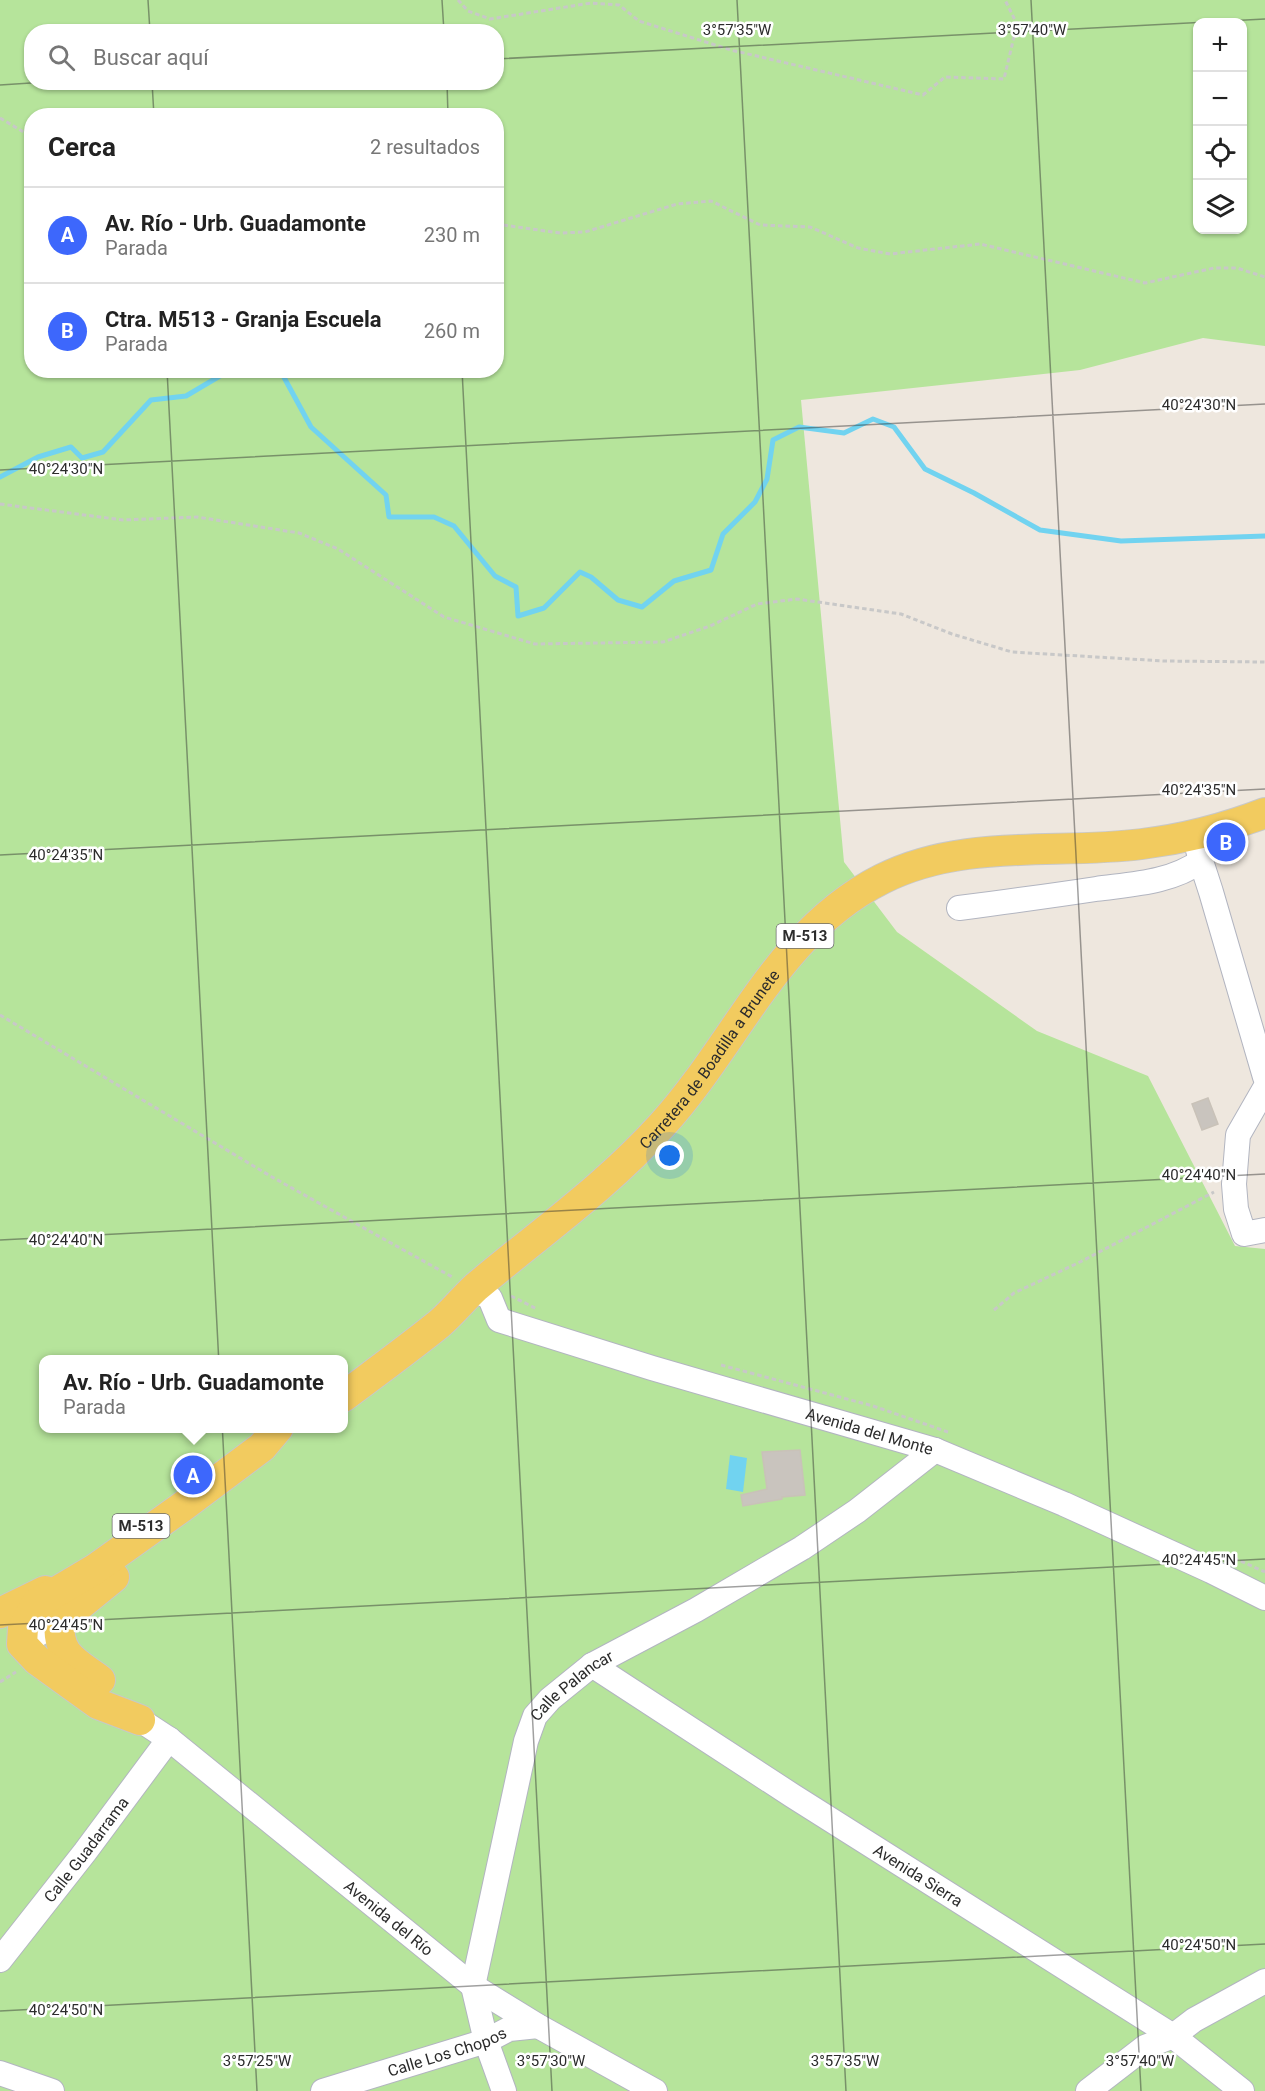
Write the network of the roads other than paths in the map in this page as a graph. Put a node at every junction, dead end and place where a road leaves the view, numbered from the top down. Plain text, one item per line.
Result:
1 (1265, 813) edge
2 (1198, 848) junction
3 (959, 908) dead end
4 (1265, 1077) edge
5 (1265, 1088) edge
6 (1265, 1230) edge
7 (474, 1289) junction
8 (348, 1374) edge
9 (348, 1393) edge
10 (270, 1433) edge
11 (296, 1433) edge
12 (935, 1450) junction
13 (1265, 1598) edge
14 (29, 1632) edge
15 (592, 1665) junction
16 (140, 1720) joint
17 (169, 1739) junction
18 (0, 1960) edge
19 (1265, 1982) edge
20 (473, 1986) junction
21 (538, 2026) junction
22 (1173, 2036) junction
23 (486, 2041) junction
24 (0, 2073) edge
25 (52, 2091) edge
26 (323, 2091) edge
27 (504, 2091) edge
28 (655, 2091) edge
29 (1088, 2091) edge
30 (1242, 2091) edge

1 - 2 main road, Carretera de Boadilla a Brunete / M-513
2 - 3 street
2 - 4 street
2 - 7 main road, Carretera de Boadilla a Brunete / M-513
5 - 6 street
7 - 8 main road, M-513
7 - 9 main road, Carretera de Boadilla a Brunete / M-513
7 - 12 street, Avenida del Monte
10 - 14 main road, M-513
11 - 14 main road, M-513
12 - 13 street, Avenida del Monte
12 - 15 street, Calle Palancar
14 - 16 main road
15 - 20 street, Calle Palancar
15 - 22 street, Avenida Sierra
16 - 17 street, Avenida del Río
17 - 18 street, Calle Guadarrama
17 - 20 street, Avenida del Río
19 - 22 street
20 - 21 street, Avenida del Río
20 - 23 street, Calle Palancar
21 - 23 street, Calle Los Chopos
21 - 28 street, Avenida del Río
22 - 29 street
22 - 30 street, Avenida Sierra
23 - 26 street, Calle Los Chopos
23 - 27 street, Calle Palancar
24 - 25 street

